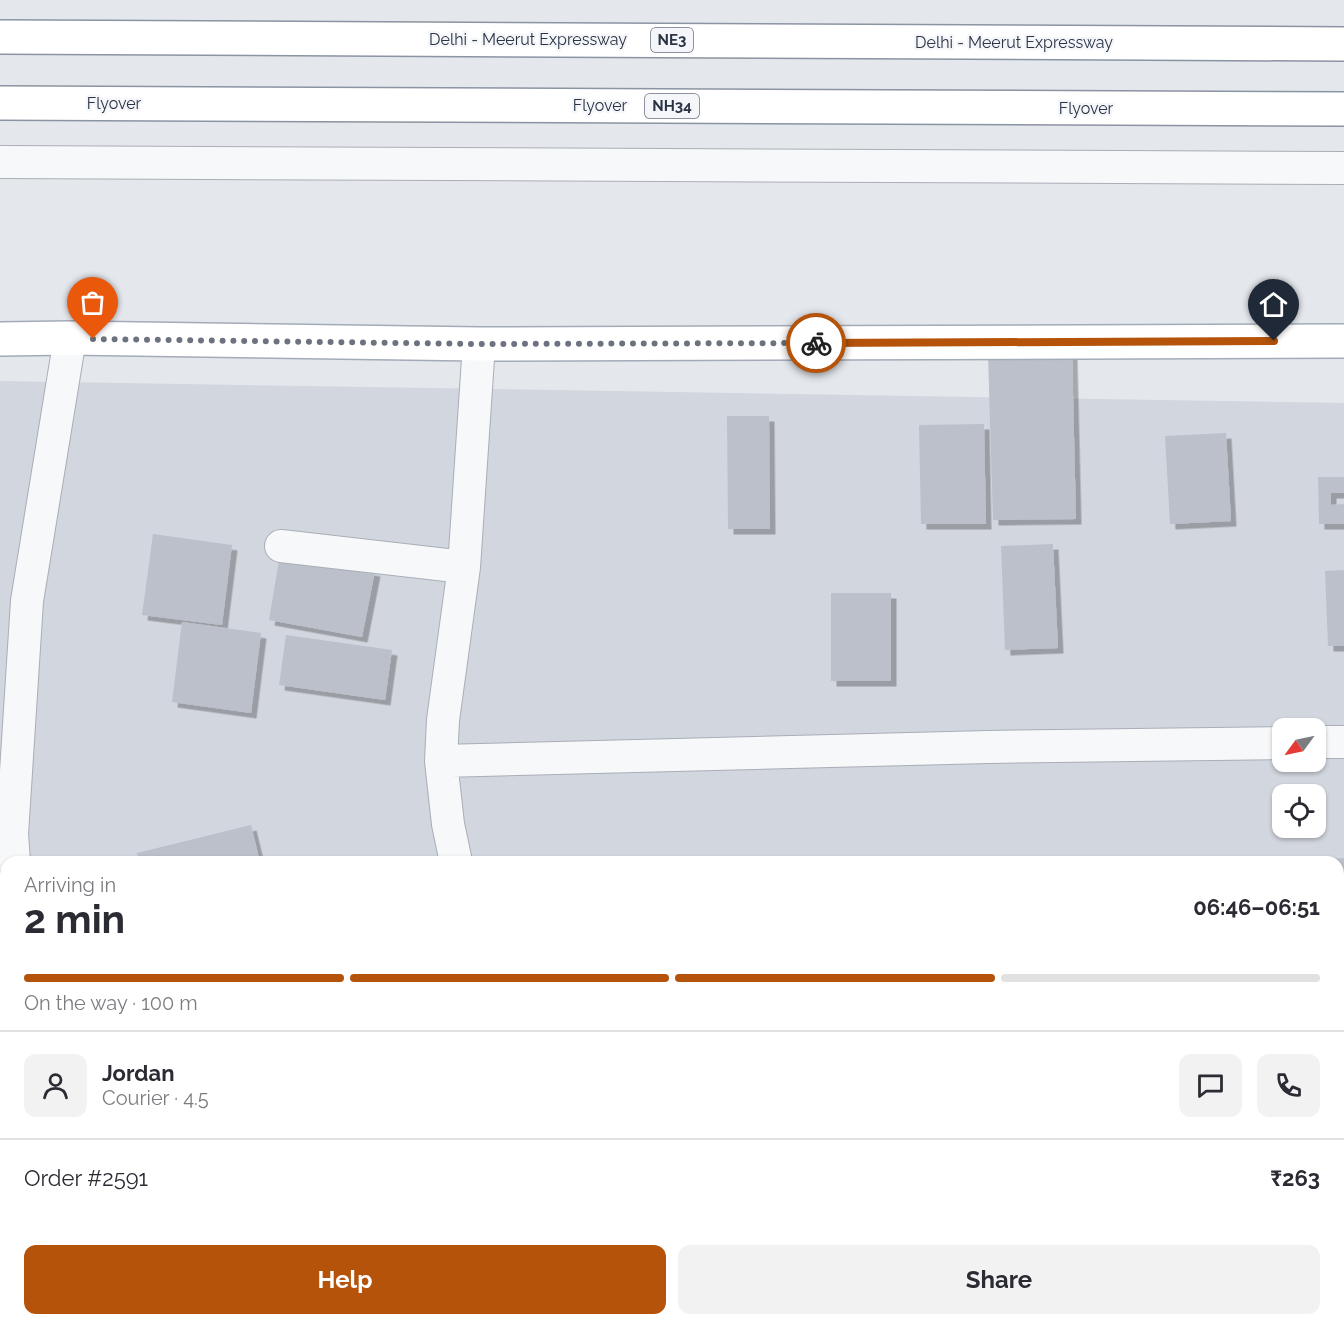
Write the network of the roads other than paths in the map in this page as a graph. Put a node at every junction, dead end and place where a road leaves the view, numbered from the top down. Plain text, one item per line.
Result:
1 (0, 37) edge
2 (1344, 44) edge
3 (0, 103) edge
4 (1344, 110) edge
5 (0, 162) edge
6 (1344, 168) edge
7 (70, 338) junction
8 (0, 339) edge
9 (1344, 341) edge
10 (479, 344) junction
11 (281, 546) dead end
12 (464, 567) junction
13 (1326, 742) edge
14 (1344, 742) edge
15 (1272, 743) edge
16 (441, 760) junction
17 (14, 856) edge
18 (455, 856) edge

1 - 2 main road, Delhi - Meerut Expressway / NE3
3 - 4 main road, Flyover / NH34
5 - 6 street
7 - 8 main road
7 - 10 main road
7 - 17 street
9 - 10 main road
10 - 12 street
11 - 12 street
12 - 16 street
13 - 14 street
15 - 16 street
16 - 18 street

